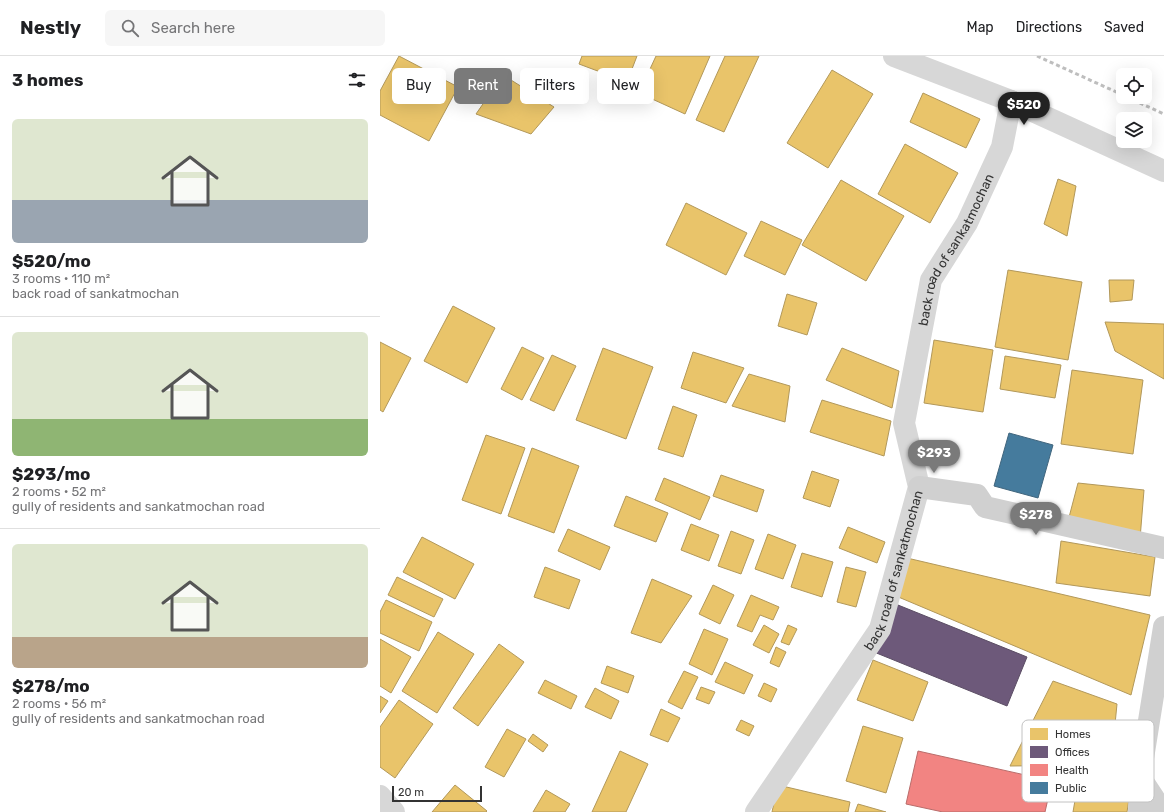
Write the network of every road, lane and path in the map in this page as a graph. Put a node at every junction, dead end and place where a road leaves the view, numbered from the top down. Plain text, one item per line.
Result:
1 (894, 56) edge
2 (1012, 101) junction
3 (1164, 171) edge
4 (919, 487) junction
5 (1164, 548) edge
6 (1164, 627) edge
7 (1149, 720) edge
8 (380, 796) edge
9 (1154, 798) edge
10 (1139, 802) edge
11 (394, 812) edge
12 (756, 812) edge
13 (1139, 812) edge
14 (1163, 812) edge

1 - 2 street
2 - 3 street
2 - 4 street, back road of sankatmochan
4 - 5 street
4 - 12 street, back road of sankatmochan
6 - 7 street
8 - 11 street
9 - 14 street
10 - 13 street

